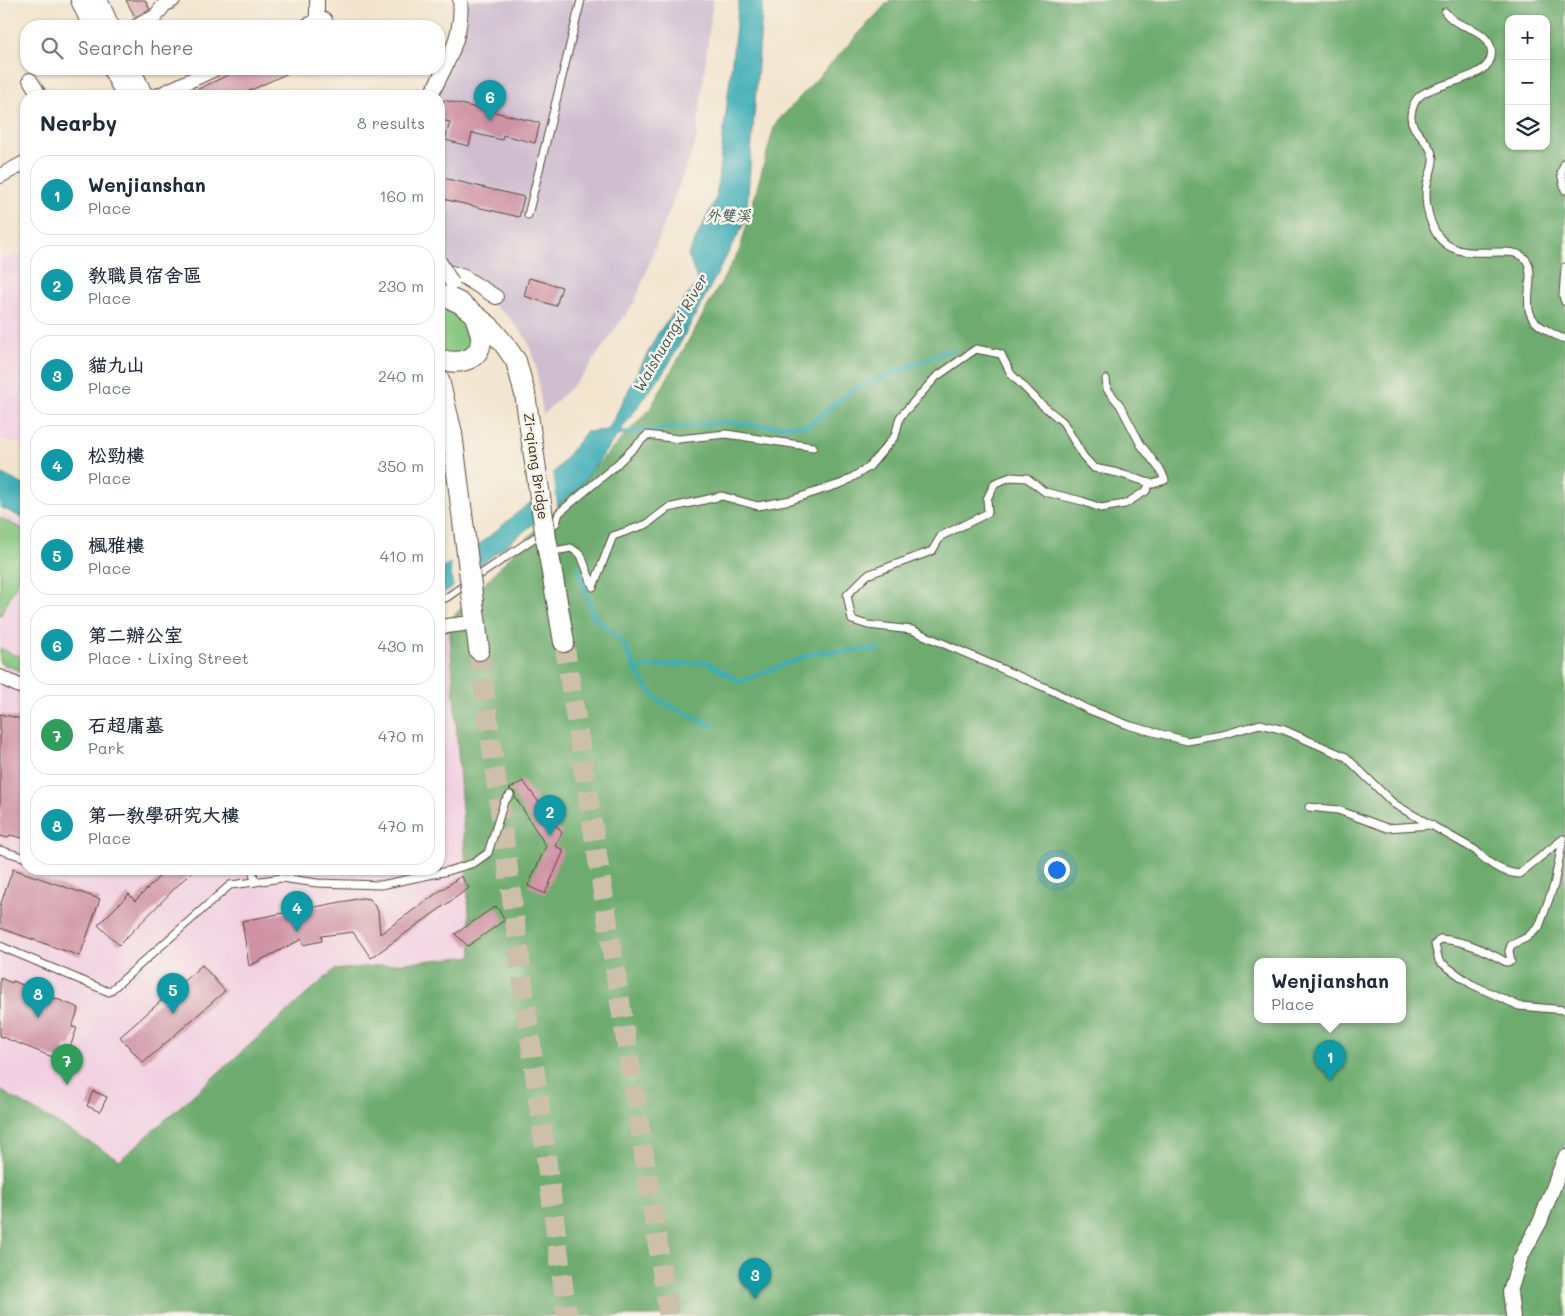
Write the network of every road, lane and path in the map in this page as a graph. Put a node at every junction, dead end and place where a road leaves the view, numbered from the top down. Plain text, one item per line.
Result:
1 (81, 0) edge
2 (97, 0) edge
3 (173, 0) edge
4 (316, 0) edge
5 (460, 0) edge
6 (581, 0) edge
7 (1445, 12) dead end
8 (90, 20) edge
9 (106, 20) edge
10 (149, 20) edge
11 (316, 20) edge
12 (445, 69) edge
13 (116, 75) edge
14 (133, 75) edge
15 (202, 75) edge
16 (442, 75) edge
17 (30, 80) dead end
18 (36, 90) edge
19 (123, 90) edge
20 (140, 90) edge
21 (170, 90) edge
22 (433, 90) edge
23 (1565, 162) edge
24 (20, 165) edge
25 (0, 176) edge
26 (1565, 190) edge
27 (528, 215) dead end
28 (1565, 267) edge
29 (445, 271) edge
30 (446, 288) edge
31 (496, 297) dead end
32 (1565, 302) edge
33 (475, 316) junction
34 (1565, 339) edge
35 (445, 360) edge
36 (1106, 379) dead end
37 (445, 404) edge
38 (813, 447) dead end
39 (1150, 483) junction
40 (553, 544) junction
41 (445, 598) edge
42 (463, 624) dead end
43 (445, 626) edge
44 (564, 642) tunnel mouth
45 (479, 650) tunnel mouth
46 (0, 676) edge
47 (20, 686) edge
48 (510, 795) dead end
49 (1309, 807) dead end
50 (1432, 825) junction
51 (1564, 836) edge
52 (0, 850) edge
53 (20, 856) edge
54 (445, 872) edge
55 (253, 875) edge
56 (429, 875) edge
57 (255, 882) junction
58 (0, 946) edge
59 (1565, 1010) edge
60 (1565, 1158) edge
61 (1513, 1316) edge

1 - 8 main road
2 - 9 main road
3 - 10 street
4 - 11 street
5 - 12 street
6 - 27 lane
7 - 34 lane
13 - 19 main road
14 - 20 main road
15 - 21 street
16 - 22 street
17 - 18 street
23 - 26 lane
24 - 25 street
28 - 32 lane
29 - 31 street
30 - 33 main road, Zi-qiang Bridge
33 - 35 main road
33 - 40 main road, Zi-qiang Bridge, bridge
36 - 39 lane
37 - 45 main road, bridge
38 - 41 lane
39 - 40 lane
39 - 50 lane
40 - 44 main road, Zi-qiang Bridge
42 - 43 street
46 - 47 street
48 - 54 lane
49 - 50 lane
50 - 51 lane
51 - 59 lane
52 - 53 lane
55 - 57 lane
56 - 57 lane
57 - 58 lane
60 - 61 street

